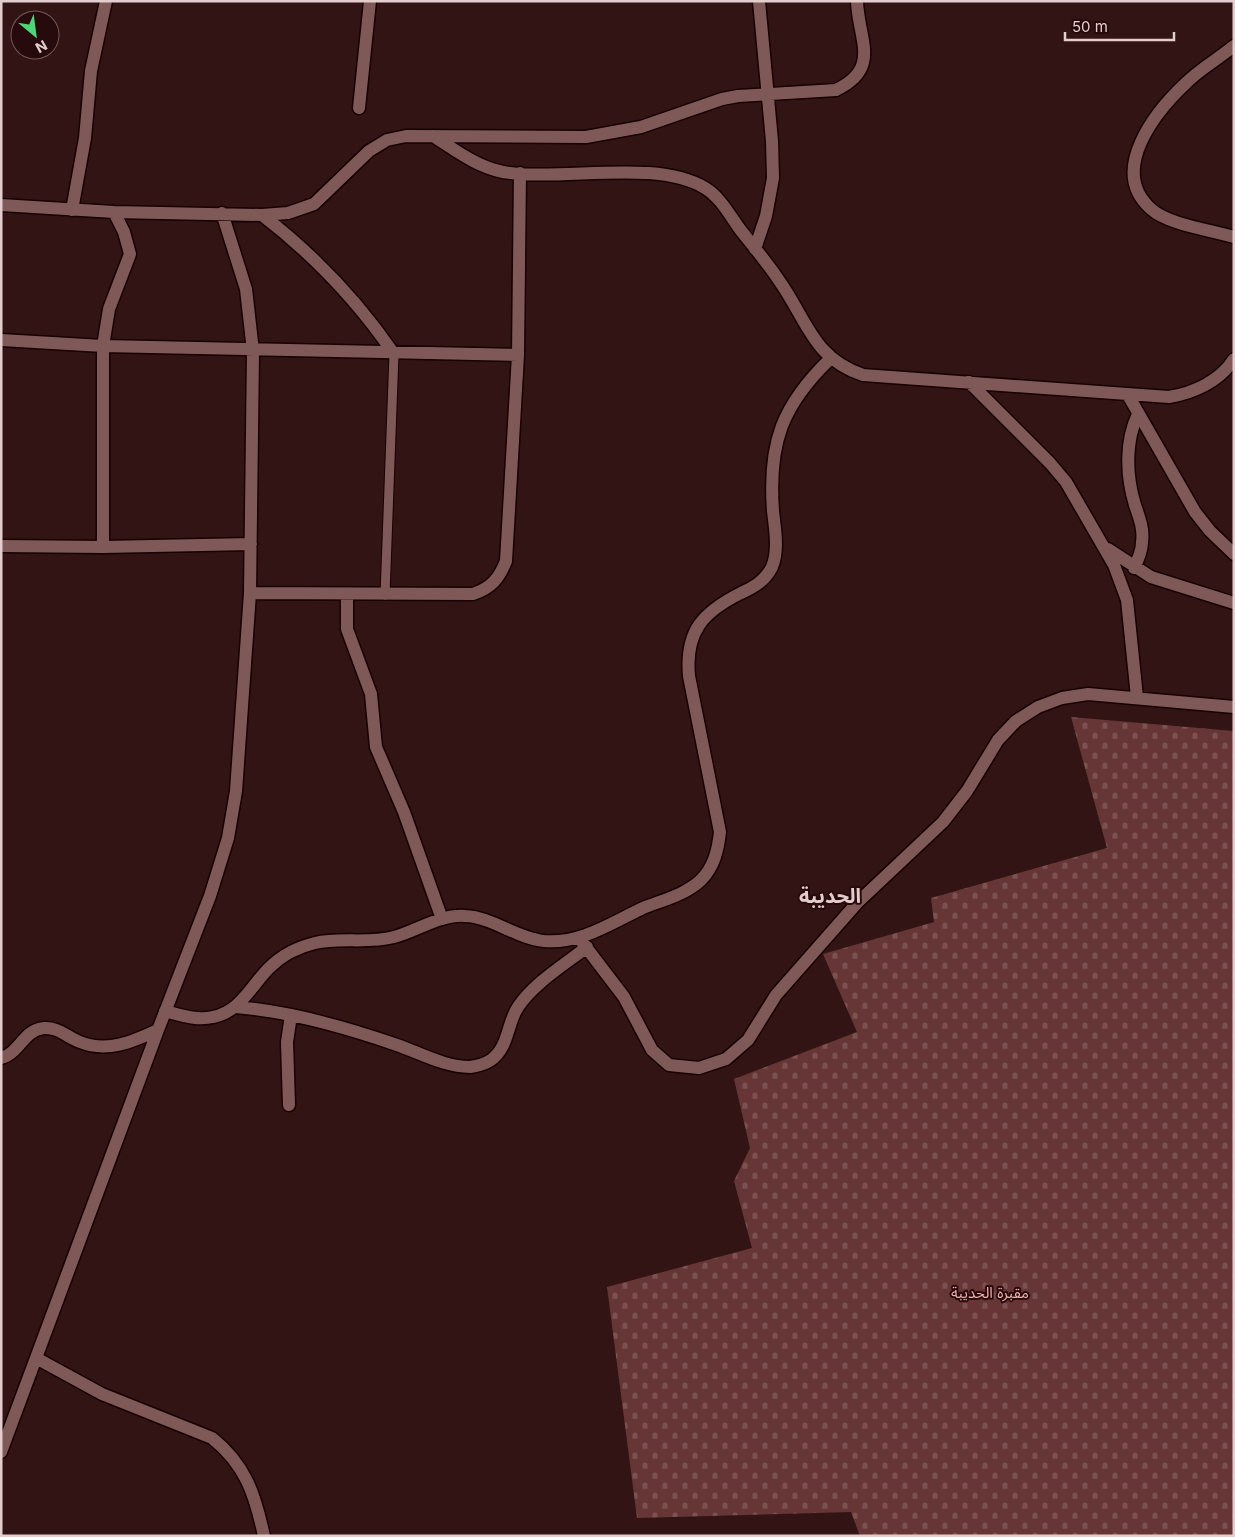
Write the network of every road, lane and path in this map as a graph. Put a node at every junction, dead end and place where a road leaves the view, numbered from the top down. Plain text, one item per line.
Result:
1 (106, 1) edge
2 (370, 1) edge
3 (759, 1) edge
4 (857, 1) edge
5 (1234, 46) edge
6 (767, 95) junction
7 (358, 108) dead end
8 (433, 136) junction
9 (520, 173) junction
10 (1, 205) edge
11 (72, 210) junction
12 (114, 212) junction
13 (222, 213) junction
14 (262, 215) junction
15 (1234, 237) edge
16 (755, 249) junction
17 (1, 340) edge
18 (103, 346) junction
19 (253, 351) junction
20 (394, 354) junction
21 (518, 356) junction
22 (831, 358) junction
23 (1234, 359) edge
24 (969, 382) junction
25 (1128, 395) junction
26 (1138, 414) junction
27 (251, 544) junction
28 (1, 546) edge
29 (1104, 546) junction
30 (103, 547) junction
31 (1234, 554) edge
32 (1134, 568) junction
33 (250, 593) junction
34 (347, 594) junction
35 (385, 595) junction
36 (1234, 603) edge
37 (1137, 698) junction
38 (1234, 707) edge
39 (442, 919) junction
40 (583, 943) junction
41 (235, 1007) junction
42 (165, 1011) junction
43 (291, 1015) junction
44 (158, 1030) junction
45 (1, 1058) edge
46 (289, 1105) dead end
47 (36, 1358) junction
48 (1, 1452) edge
49 (264, 1536) edge

1 - 11 street
2 - 7 street
3 - 6 street
4 - 6 street
5 - 15 street
6 - 8 street
6 - 16 street
8 - 9 street
8 - 14 street
9 - 16 street
9 - 21 street
10 - 11 street
11 - 12 street
12 - 13 street
12 - 18 street
13 - 14 street
13 - 19 street
14 - 20 street
16 - 22 street
17 - 18 street
18 - 19 street
18 - 30 street
19 - 20 street
19 - 27 street
20 - 21 street
20 - 35 lane
21 - 35 street
22 - 24 street
22 - 40 street
23 - 25 street
24 - 25 street
24 - 29 street
25 - 26 street
26 - 31 street
26 - 32 street
27 - 30 street
27 - 33 street
28 - 30 street
29 - 32 street
29 - 37 street
32 - 36 street
33 - 34 street
33 - 42 street
34 - 35 street
34 - 39 street
37 - 38 street
37 - 40 street
39 - 40 street
39 - 41 street
40 - 43 street
41 - 42 street
41 - 43 street
42 - 44 street
43 - 46 street
44 - 45 street
44 - 47 street
47 - 48 street
47 - 49 street

